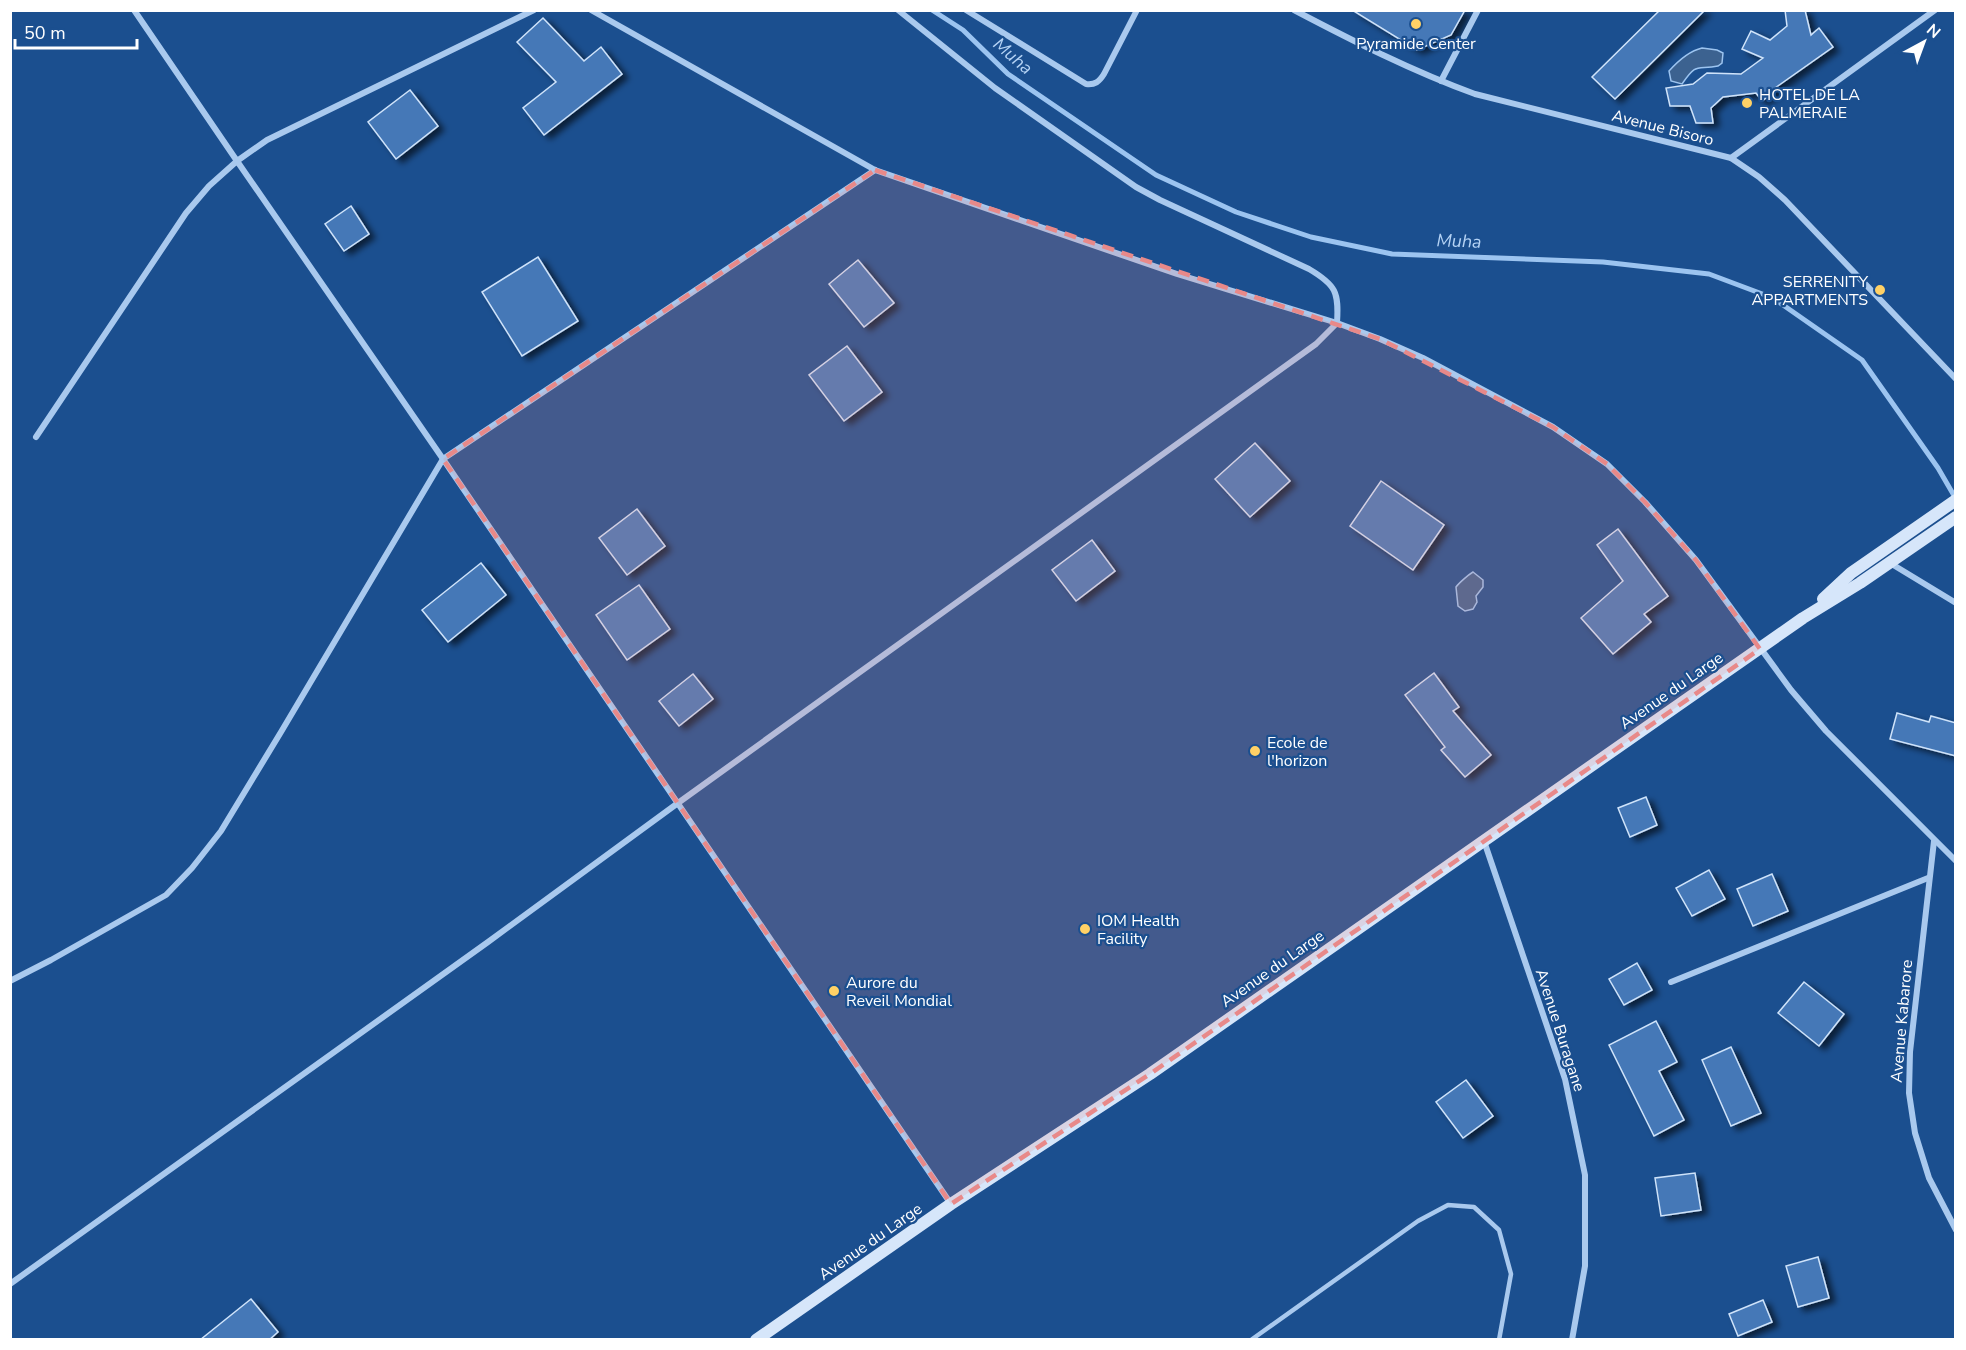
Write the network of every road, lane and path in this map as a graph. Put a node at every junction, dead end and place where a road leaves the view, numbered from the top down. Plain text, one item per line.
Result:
1 (134, 10) edge
2 (534, 10) edge
3 (591, 10) edge
4 (898, 10) edge
5 (966, 10) edge
6 (1137, 10) edge
7 (1294, 10) edge
8 (1478, 10) edge
9 (1935, 10) edge
10 (1441, 81) junction
11 (1731, 158) junction
12 (237, 161) junction
13 (875, 170) junction
14 (1337, 323) junction
15 (1956, 379) edge
16 (36, 437) dead end
17 (443, 459) junction
18 (1956, 500) edge
19 (1956, 517) edge
20 (1890, 563) junction
21 (1956, 603) edge
22 (1803, 618) junction
23 (1760, 649) junction
24 (678, 802) junction
25 (1484, 840) junction
26 (1934, 841) junction
27 (1956, 861) edge
28 (1928, 878) junction
29 (10, 981) edge
30 (1671, 982) dead end
31 (951, 1204) junction
32 (1956, 1230) edge
33 (10, 1284) edge
34 (756, 1340) edge
35 (1251, 1340) edge
36 (1499, 1340) edge
37 (1572, 1340) edge

1 - 12 street
2 - 12 street
3 - 13 street
4 - 14 street
5 - 6 street
7 - 10 street, Avenue Bisoro
8 - 10 street
9 - 11 street
10 - 11 street, Avenue Bisoro
11 - 15 street, Avenue Bisoro
12 - 16 street
12 - 17 street
13 - 14 street
13 - 17 street
14 - 23 street
14 - 24 street
17 - 24 street
17 - 29 street
18 - 22 main road, Avenue du Large
19 - 20 main road, Avenue du Large
20 - 21 street
20 - 22 main road, Avenue du Large
22 - 23 main road, Avenue du Large
23 - 25 main road, Avenue du Large
23 - 26 street
24 - 31 street
24 - 33 street
25 - 31 main road, Avenue du Large
25 - 37 street, Avenue Buragane
26 - 27 street
26 - 28 street, Avenue Kabarore
28 - 30 street
28 - 32 street, Avenue Kabarore
31 - 34 main road, Avenue du Large
35 - 36 lane

